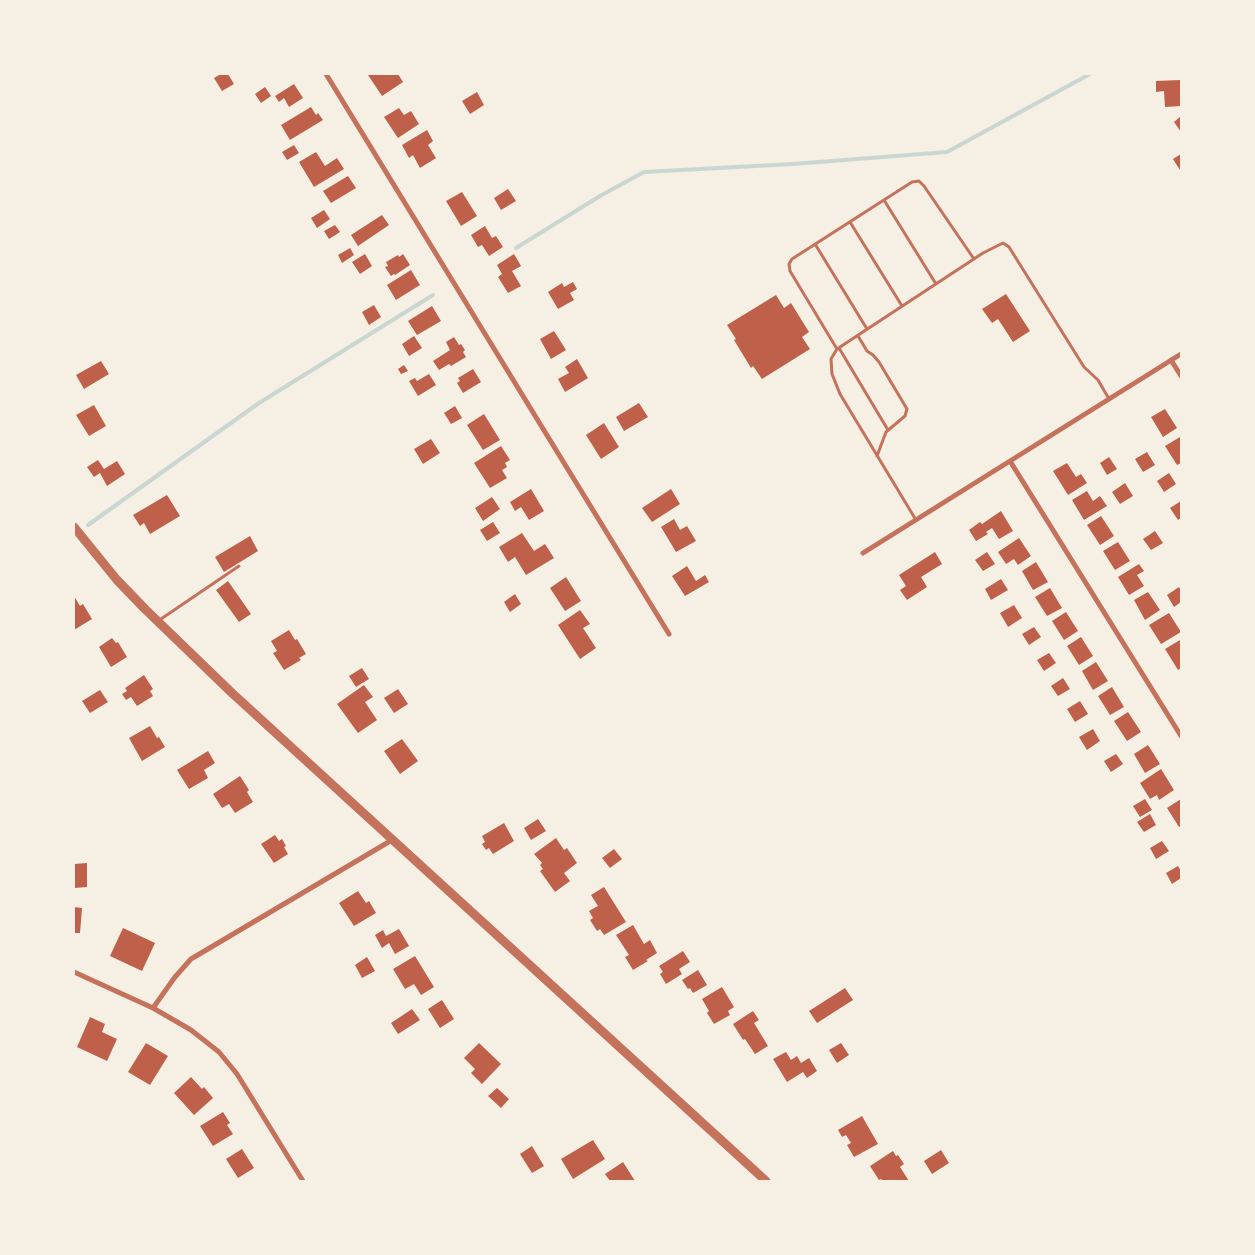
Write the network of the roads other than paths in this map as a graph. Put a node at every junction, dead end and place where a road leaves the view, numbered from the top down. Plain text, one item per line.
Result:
1 (326, 74) edge
2 (884, 200) junction
3 (850, 222) junction
4 (815, 244) junction
5 (974, 259) junction
6 (936, 284) junction
7 (902, 306) junction
8 (867, 329) junction
9 (858, 336) junction
10 (838, 348) junction
11 (1181, 354) edge
12 (1172, 360) junction
13 (1181, 376) edge
14 (1109, 399) junction
15 (888, 430) junction
16 (877, 456) junction
17 (1010, 461) junction
18 (916, 520) junction
19 (74, 527) edge
20 (863, 553) dead end
21 (239, 566) dead end
22 (158, 621) junction
23 (669, 634) dead end
24 (1181, 736) edge
25 (392, 840) junction
26 (74, 972) edge
27 (152, 1008) junction
28 (303, 1181) edge
29 (766, 1181) edge

1 - 23 street
2 - 3 lane
2 - 5 lane
2 - 6 lane
3 - 4 lane
3 - 7 lane
4 - 8 lane
4 - 10 lane
5 - 6 lane
5 - 14 lane
6 - 7 lane
7 - 8 lane
8 - 9 lane
9 - 10 lane
9 - 15 lane
10 - 15 lane
10 - 16 lane
11 - 12 street
12 - 13 street
12 - 14 street
14 - 17 street
15 - 16 lane
16 - 18 lane
17 - 18 street
17 - 24 street
18 - 20 street
19 - 22 street
21 - 22 lane
22 - 25 street
25 - 27 street
25 - 29 street
26 - 27 street
27 - 28 street

